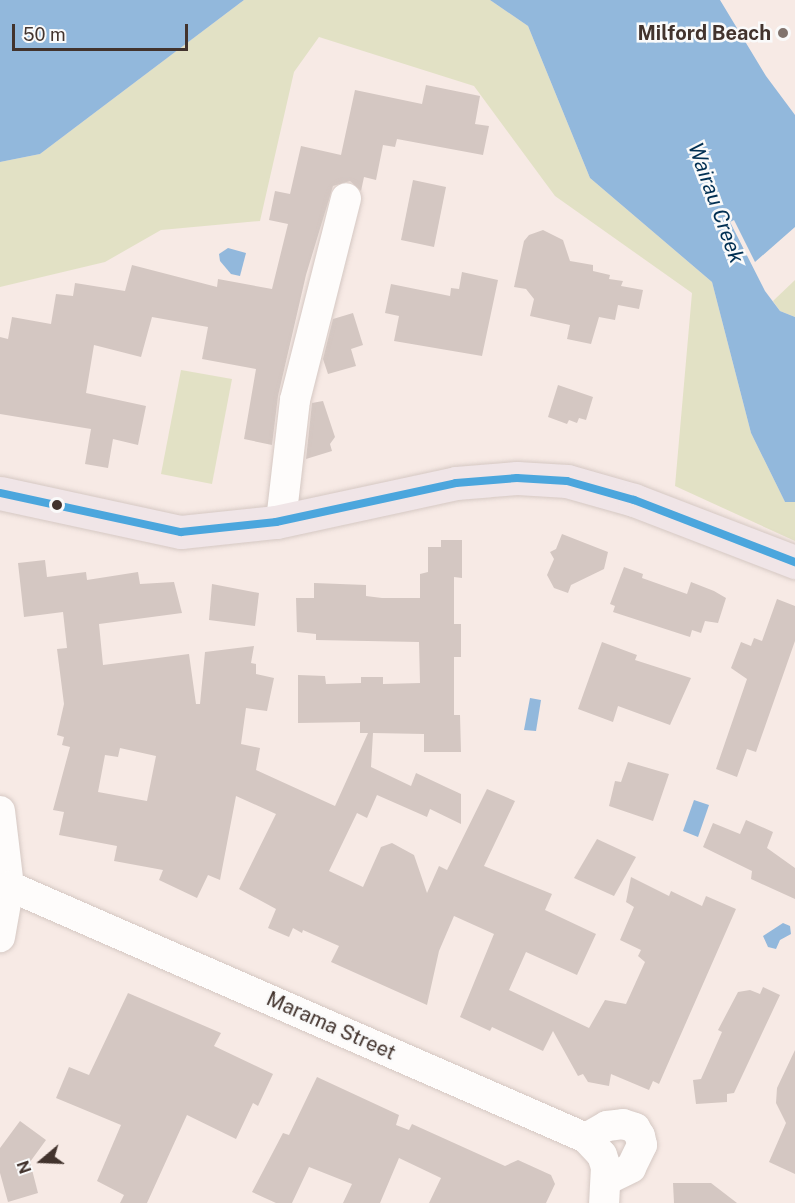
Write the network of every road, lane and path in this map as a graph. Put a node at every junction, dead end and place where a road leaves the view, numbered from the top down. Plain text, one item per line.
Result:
1 (346, 198) dead end
2 (0, 493) edge
3 (281, 520) junction
4 (795, 562) edge
5 (0, 811) edge
6 (9, 885) junction
7 (0, 938) edge
8 (586, 1138) junction
9 (606, 1191) edge

1 - 3 street
2 - 3 main road
3 - 4 main road
5 - 6 street
6 - 7 street
6 - 8 street, Marama Street
8 - 9 street, Marama Street
8 - 9 street

